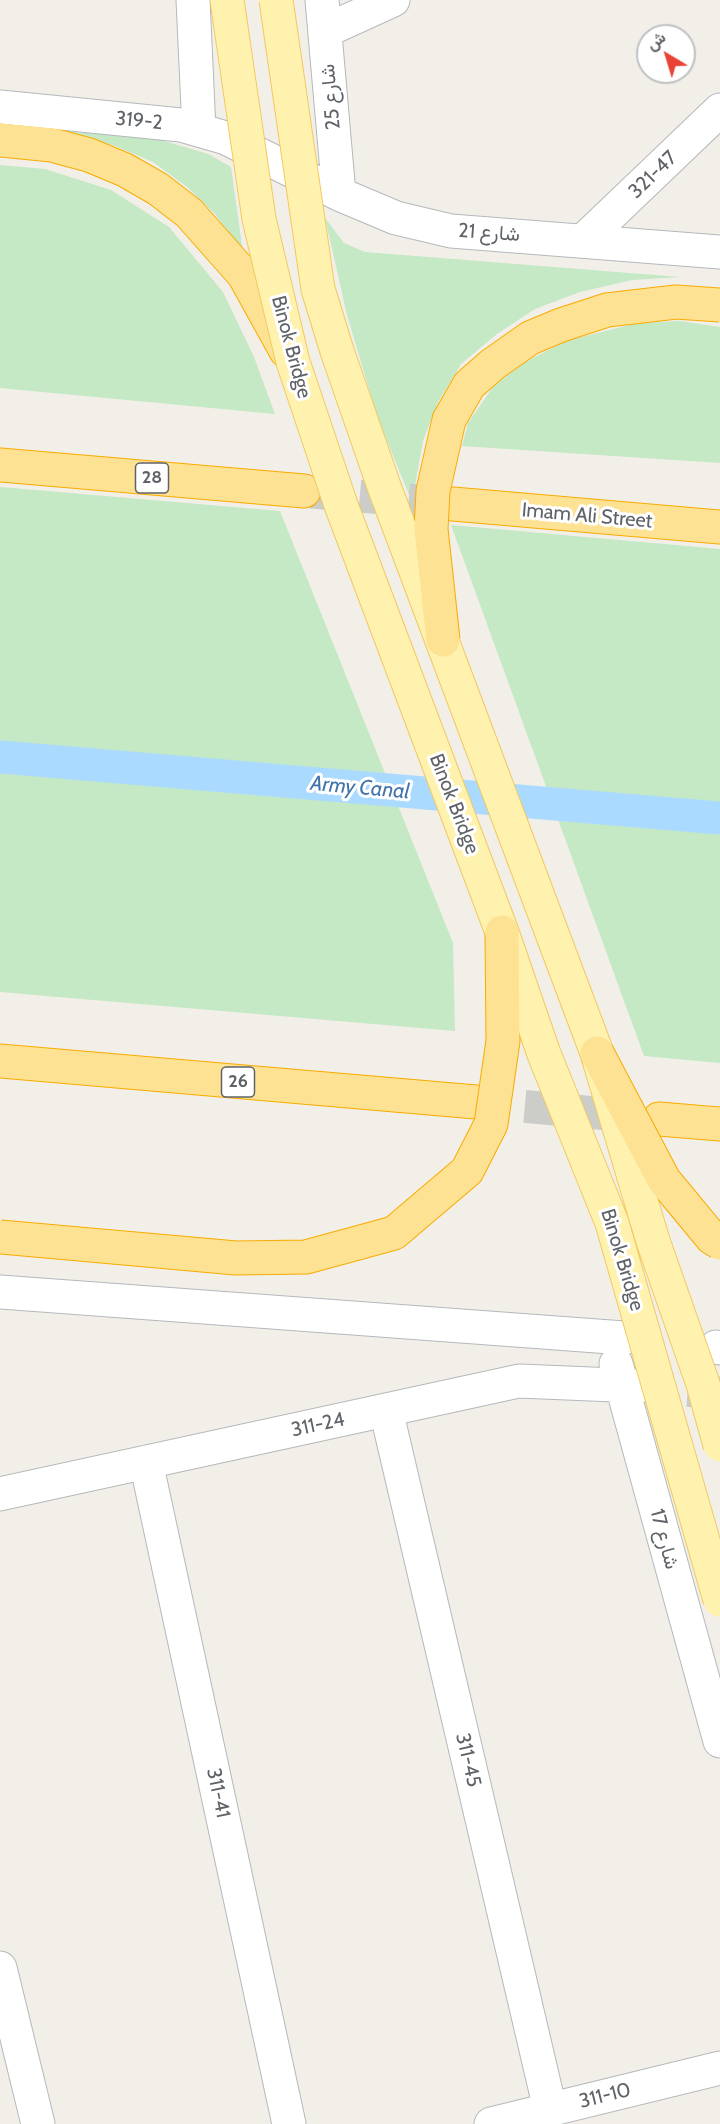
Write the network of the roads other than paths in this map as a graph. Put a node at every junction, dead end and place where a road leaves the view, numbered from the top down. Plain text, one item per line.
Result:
1 (193, 0) edge
2 (227, 0) edge
3 (276, 0) edge
4 (393, 0) edge
5 (323, 16) edge
6 (0, 107) edge
7 (720, 110) edge
8 (199, 130) junction
9 (0, 140) edge
10 (271, 160) joint
11 (339, 194) junction
12 (585, 239) junction
13 (720, 252) edge
14 (720, 305) edge
15 (293, 362) junction
16 (0, 465) edge
17 (304, 491) tunnel mouth
18 (453, 504) tunnel mouth
19 (720, 527) edge
20 (443, 640) junction
21 (502, 932) junction
22 (597, 1053) junction
23 (0, 1061) edge
24 (476, 1102) tunnel mouth
25 (659, 1119) tunnel mouth
26 (720, 1124) edge
27 (0, 1237) edge
28 (720, 1244) edge
29 (0, 1292) edge
30 (630, 1385) junction
31 (386, 1410) junction
32 (720, 1445) edge
33 (146, 1462) junction
34 (0, 1494) edge
35 (720, 1600) edge
36 (720, 1741) edge
37 (0, 1968) edge
38 (720, 2068) edge
39 (550, 2109) junction
40 (38, 2124) edge
41 (289, 2124) edge
42 (491, 2124) edge

1 - 8 street
2 - 15 main road, Binok Bridge, bridge
3 - 20 main road, Binok Bridge, bridge
4 - 5 street
5 - 11 street, شارع 25
6 - 8 street, 319-2
7 - 12 street, 321-47
8 - 10 street, 319-2
9 - 15 highway, bridge
10 - 11 street, شارع 21
11 - 12 street, شارع 21
12 - 13 street, شارع 21
14 - 20 highway, bridge
15 - 21 main road, Binok Bridge, bridge
16 - 17 highway, 28
18 - 19 highway, Imam Ali Street
20 - 22 main road, Binok Bridge, bridge
21 - 27 highway, bridge
21 - 35 main road, Binok Bridge, bridge
22 - 28 highway, bridge
22 - 32 main road, Binok Bridge, bridge
23 - 24 highway, 26
25 - 26 highway
29 - 30 street, شارع 17
30 - 31 street, 311-24
30 - 36 street, شارع 17
31 - 33 street, 311-24
31 - 39 street, 311-45
33 - 34 street, 311-24
33 - 41 street, 311-41
37 - 40 street
38 - 39 street, 311-10
39 - 42 street, 311-10

